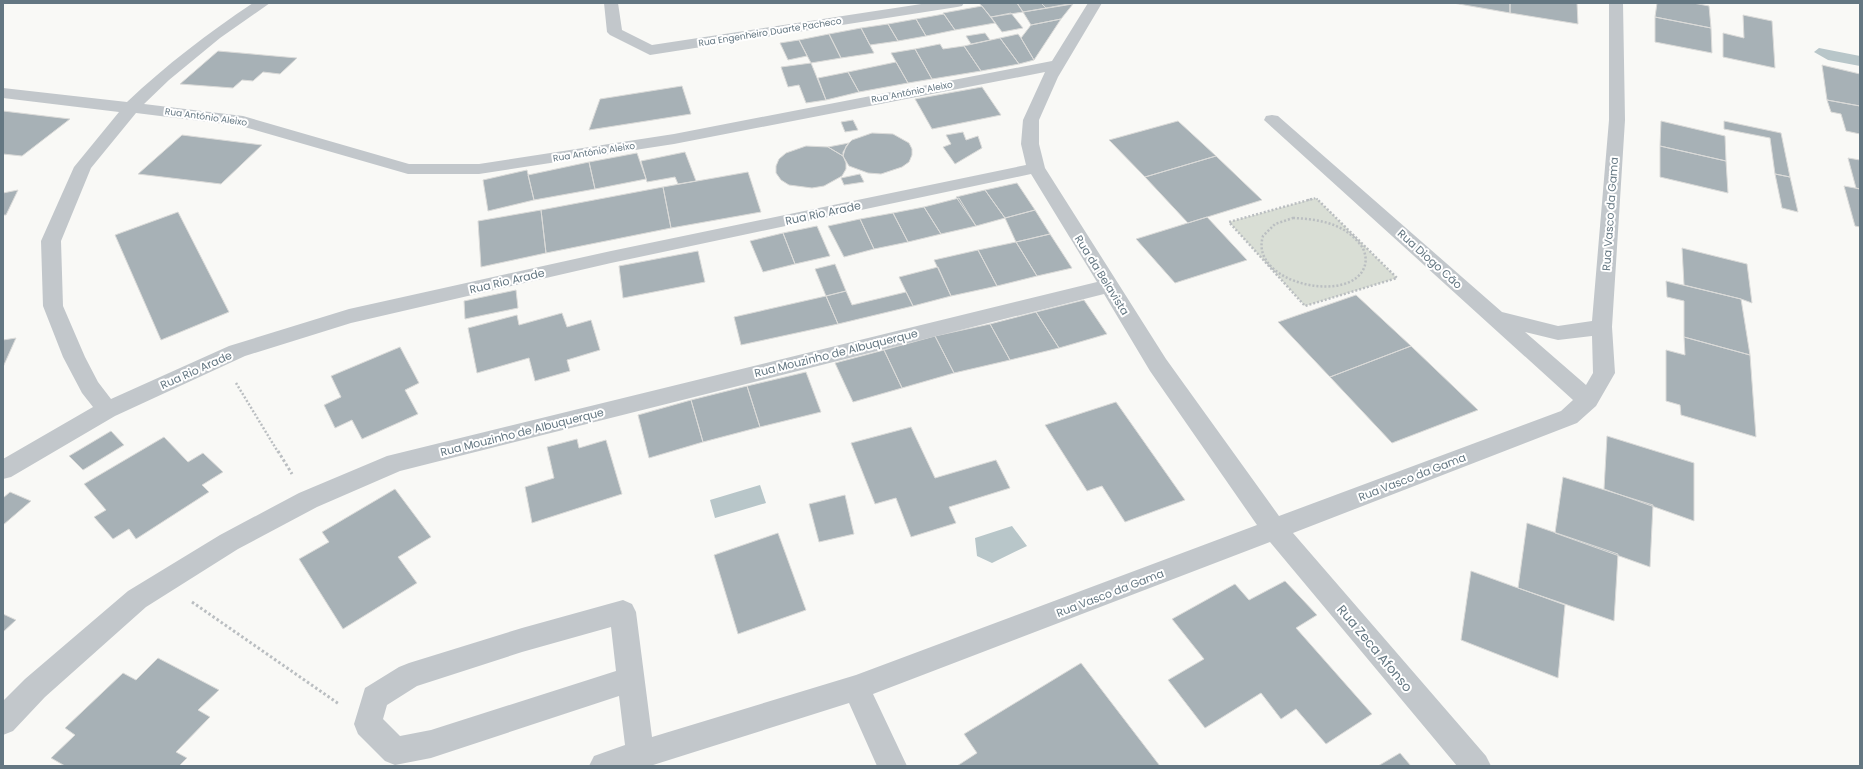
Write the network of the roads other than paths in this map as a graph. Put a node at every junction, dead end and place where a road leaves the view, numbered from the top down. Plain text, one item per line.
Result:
1 (263, 3) edge
2 (610, 3) edge
3 (957, 3) edge
4 (1095, 3) edge
5 (1616, 3) edge
6 (1057, 66) junction
7 (3, 93) edge
8 (132, 107) junction
9 (1272, 120) dead end
10 (1036, 168) junction
11 (1109, 286) junction
12 (1496, 318) junction
13 (1602, 327) junction
14 (1588, 400) junction
15 (107, 410) junction
16 (3, 470) edge
17 (1275, 530) junction
18 (631, 679) junction
19 (856, 688) junction
20 (3, 721) edge
21 (640, 754) junction
22 (604, 766) edge
23 (892, 766) edge
24 (1476, 766) edge

1 - 8 street
2 - 3 street, Rua Engenheiro Duarte Pacheco
4 - 6 street, Rua da Belavista
5 - 13 street, Rua Vasco da Gama
6 - 8 street, Rua António Aleixo
6 - 10 street, Rua da Belavista
7 - 8 street, Rua António Aleixo
8 - 15 street
9 - 12 street, Rua Diogo Cão
10 - 11 street, Rua da Belavista
10 - 15 street, Rua Rio Arade
11 - 17 street, Rua da Belavista
11 - 20 street, Rua Mouzinho de Albuquerque
12 - 13 street
12 - 14 street, Rua Diogo Cão
13 - 14 street, Rua Vasco da Gama
14 - 17 street, Rua Vasco da Gama
15 - 16 street, Rua Rio Arade
17 - 19 street, Rua Vasco da Gama
17 - 24 street, Rua Zeca Afonso
18 - 18 street
18 - 21 street
19 - 21 street, Rua Vasco da Gama
19 - 23 street
21 - 22 street, Rua Vasco da Gama

